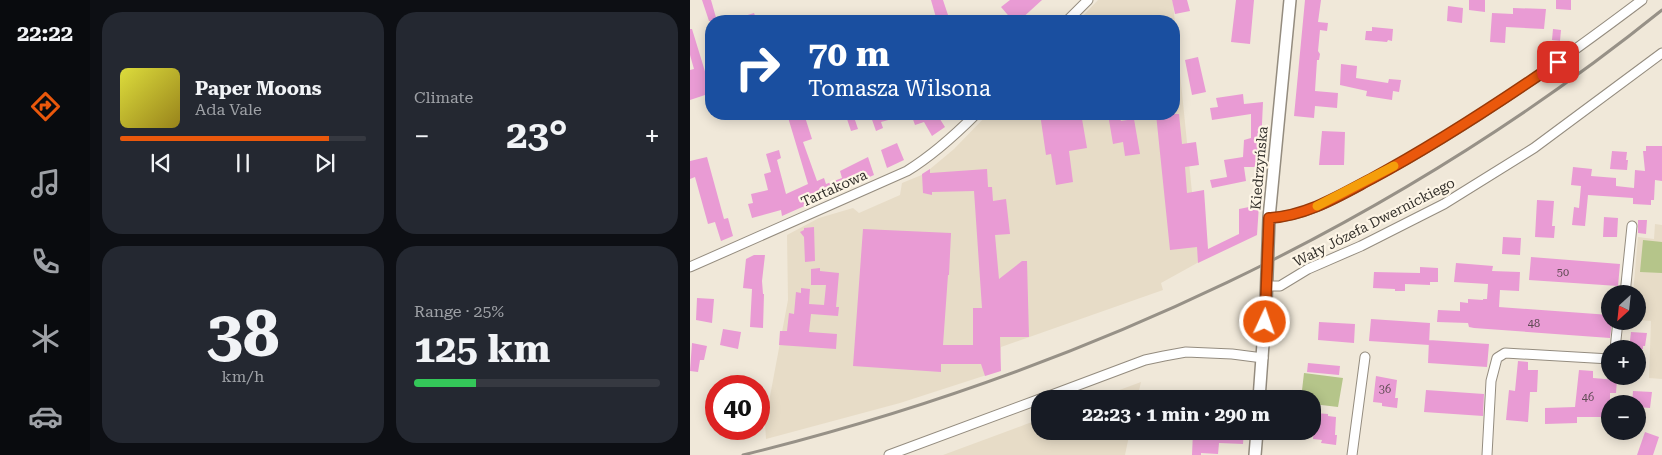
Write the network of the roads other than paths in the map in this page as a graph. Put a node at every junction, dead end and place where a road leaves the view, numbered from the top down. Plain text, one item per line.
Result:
1 (1088, 0) edge
2 (1290, 0) edge
3 (1642, 0) edge
4 (1073, 15) edge
5 (1662, 53) edge
6 (970, 120) edge
7 (1269, 218) junction
8 (1632, 226) dead end
9 (690, 267) edge
10 (1626, 285) edge
11 (1266, 286) junction
12 (1365, 357) dead end
13 (1263, 358) junction
14 (1601, 358) edge
15 (1064, 390) edge
16 (1261, 390) edge
17 (1031, 402) edge
18 (1256, 440) edge
19 (888, 455) edge
20 (1255, 455) edge
21 (1352, 455) edge
22 (1487, 455) edge

1 - 4 street
2 - 7 street, Kiedrzyńska
3 - 7 street
5 - 11 street, Wały Józefa Dwernickiego
6 - 9 street, Tartakowa
7 - 11 street, Kiedrzyńska
8 - 10 street
11 - 13 street, Kiedrzyńska
12 - 21 street
13 - 15 street
13 - 16 street, Kiedrzyńska
14 - 22 street
17 - 19 street
18 - 20 street

